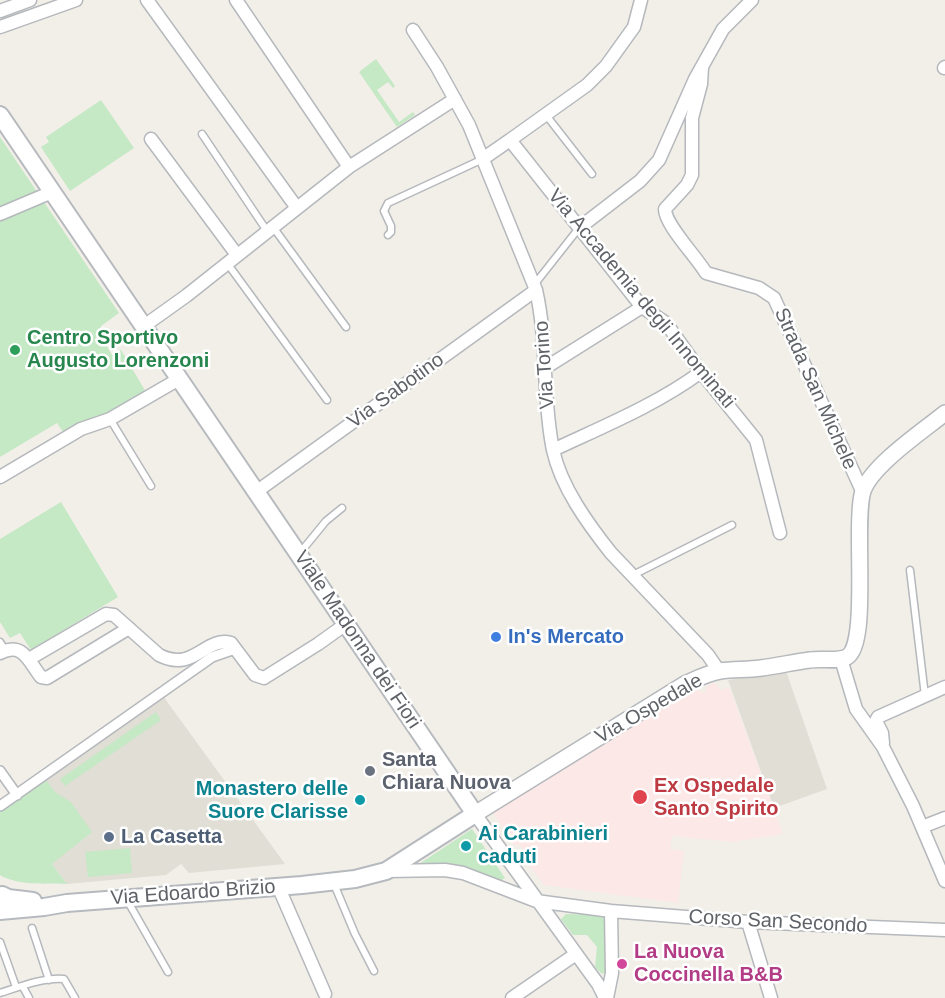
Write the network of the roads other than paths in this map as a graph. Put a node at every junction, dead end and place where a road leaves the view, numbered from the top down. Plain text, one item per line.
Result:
1 (30, 0) edge
2 (76, 0) edge
3 (147, 0) edge
4 (236, 0) edge
5 (752, 0) edge
6 (58, 3) edge
7 (639, 3) edge
8 (0, 10) edge
9 (0, 27) edge
10 (413, 30) dead end
11 (702, 68) junction
12 (455, 99) junction
13 (0, 115) edge
14 (546, 116) junction
15 (202, 134) dead end
16 (151, 138) dead end
17 (510, 140) junction
18 (484, 158) junction
19 (349, 167) junction
20 (592, 174) dead end
21 (52, 192) junction
22 (297, 208) junction
23 (0, 214) edge
24 (579, 228) junction
25 (270, 229) junction
26 (388, 235) dead end
27 (232, 259) junction
28 (535, 288) junction
29 (642, 307) junction
30 (144, 326) junction
31 (346, 327) dead end
32 (545, 368) junction
33 (701, 372) junction
34 (179, 379) junction
35 (327, 400) dead end
36 (945, 413) edge
37 (110, 419) junction
38 (553, 450) junction
39 (0, 477) edge
40 (151, 486) dead end
41 (256, 492) junction
42 (863, 493) junction
43 (342, 508) dead end
44 (732, 525) dead end
45 (780, 533) dead end
46 (298, 555) junction
47 (909, 570) dead end
48 (633, 575) junction
49 (346, 624) junction
50 (129, 628) junction
51 (2, 649) edge
52 (235, 649) junction
53 (29, 659) junction
54 (841, 659) junction
55 (719, 671) junction
56 (945, 687) edge
57 (925, 696) junction
58 (883, 747) junction
59 (0, 771) edge
60 (17, 795) junction
61 (0, 806) edge
62 (475, 814) junction
63 (945, 818) edge
64 (922, 827) junction
65 (941, 861) edge
66 (386, 872) junction
67 (332, 881) junction
68 (945, 881) edge
69 (279, 886) junction
70 (126, 898) junction
71 (0, 901) edge
72 (536, 901) junction
73 (611, 911) junction
74 (748, 922) junction
75 (32, 928) dead end
76 (945, 930) edge
77 (0, 942) edge
78 (576, 954) junction
79 (375, 970) dead end
80 (168, 972) dead end
81 (49, 980) junction
82 (20, 987) junction
83 (0, 993) edge
84 (321, 996) edge
85 (29, 998) edge
86 (75, 998) edge
87 (512, 998) edge
88 (606, 998) edge
89 (771, 998) edge

1 - 8 street
2 - 6 street
3 - 22 street
4 - 19 street
5 - 11 street
6 - 9 street
7 - 14 street
10 - 12 street, Via Torino
11 - 24 street
11 - 42 street, Strada San Michele
12 - 18 street, Via Torino
12 - 19 street
13 - 21 main road, Viale Madonna dei Fiori
14 - 17 street
14 - 20 lane
15 - 25 lane
16 - 27 street
17 - 18 street
17 - 24 street, Via Accademia degli Innominati
18 - 26 lane
18 - 28 street, Via Torino
19 - 22 street
21 - 23 street
21 - 30 main road, Viale Madonna dei Fiori
22 - 25 street
24 - 28 lane
24 - 29 street, Via Accademia degli Innominati
25 - 27 street
25 - 31 lane
27 - 30 street
27 - 35 lane
28 - 32 street, Via Torino
28 - 41 street, Via Sabotino
29 - 32 street
29 - 33 street, Via Accademia degli Innominati
30 - 34 main road, Viale Madonna dei Fiori
32 - 38 street, Via Torino
33 - 38 street
33 - 45 street, Via Accademia degli Innominati
34 - 37 street
34 - 41 main road, Viale Madonna dei Fiori
36 - 42 street, Strada San Michele
37 - 39 street
37 - 40 lane
38 - 48 street, Via Torino
41 - 46 main road, Viale Madonna dei Fiori
42 - 54 street, Strada San Michele
43 - 46 lane
44 - 48 lane
46 - 49 main road, Viale Madonna dei Fiori
47 - 57 lane
48 - 55 street, Via Torino
49 - 52 street
49 - 62 main road, Viale Madonna dei Fiori
50 - 52 street
50 - 53 street
50 - 53 street
51 - 53 street
52 - 60 street
54 - 55 street, Via Ospedale
54 - 58 street
55 - 62 street, Via Ospedale
56 - 57 street
57 - 58 street
58 - 64 street
59 - 60 street
60 - 61 street
62 - 66 main road, Via Edoardo Brizio
62 - 72 street, Viale Madonna dei Fiori
63 - 64 street
64 - 65 street
65 - 68 street
66 - 67 main road, Via Edoardo Brizio
66 - 72 street, Via Edoardo Brizio
67 - 69 main road, Via Edoardo Brizio
67 - 79 lane
69 - 70 main road, Via Edoardo Brizio
69 - 84 street
70 - 71 main road, Via Edoardo Brizio
70 - 80 lane
72 - 73 street, Corso San Secondo
72 - 78 street, Viale Madonna dei Fiori
73 - 74 street, Corso San Secondo
73 - 88 street
74 - 76 street, Corso San Secondo
74 - 89 street
75 - 81 lane
77 - 82 lane
78 - 87 street
78 - 88 street, Viale Madonna dei Fiori
81 - 82 lane
81 - 86 lane
82 - 83 lane
82 - 85 lane

